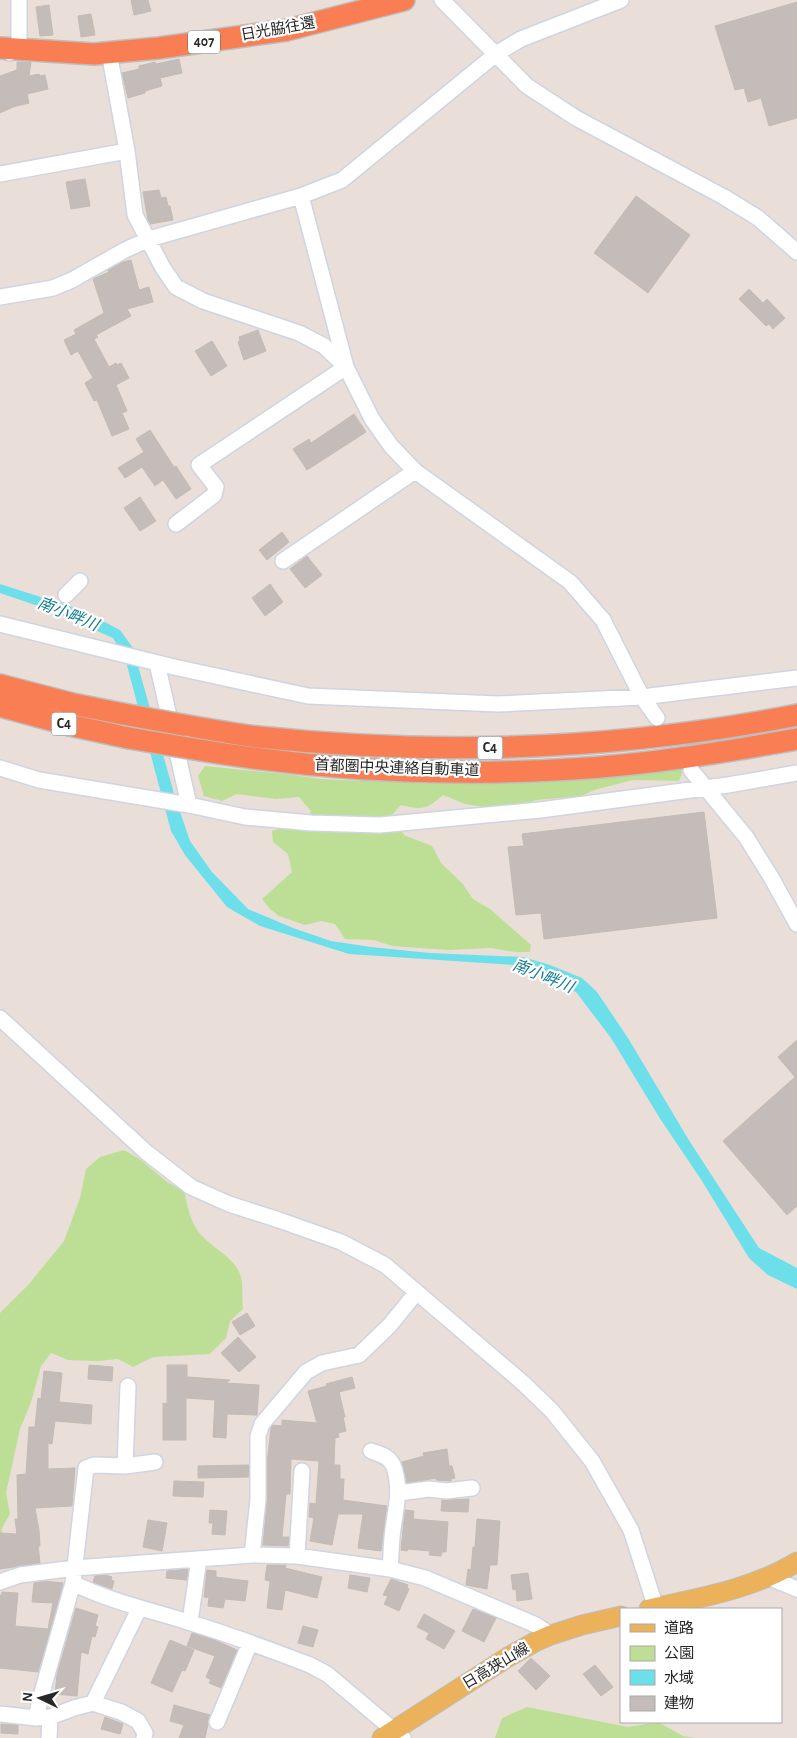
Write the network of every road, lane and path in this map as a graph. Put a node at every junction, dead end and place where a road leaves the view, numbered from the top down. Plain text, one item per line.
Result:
1 (19, 0) edge
2 (404, 0) edge
3 (442, 0) edge
4 (621, 0) edge
5 (6, 51) edge
6 (109, 52) junction
7 (496, 54) junction
8 (127, 151) junction
9 (0, 174) edge
10 (301, 196) junction
11 (148, 239) junction
12 (797, 252) edge
13 (0, 297) edge
14 (346, 367) junction
15 (415, 471) junction
16 (176, 524) dead end
17 (283, 561) dead end
18 (80, 581) dead end
19 (66, 595) dead end
20 (0, 624) edge
21 (157, 662) junction
22 (797, 678) edge
23 (0, 685) edge
24 (642, 697) junction
25 (0, 706) edge
26 (797, 714) edge
27 (657, 718) dead end
28 (797, 738) edge
29 (0, 768) edge
30 (691, 770) dead end
31 (797, 773) edge
32 (704, 788) junction
33 (189, 805) junction
34 (797, 924) edge
35 (0, 1018) edge
36 (416, 1293) junction
37 (128, 1386) dead end
38 (371, 1452) dead end
39 (155, 1462) dead end
40 (125, 1466) junction
41 (302, 1471) dead end
42 (472, 1488) dead end
43 (399, 1493) junction
44 (252, 1555) junction
45 (297, 1556) junction
46 (199, 1559) junction
47 (797, 1562) edge
48 (390, 1568) junction
49 (74, 1575) junction
50 (768, 1578) junction
51 (0, 1582) edge
52 (797, 1589) edge
53 (653, 1608) edge
54 (657, 1608) edge
55 (139, 1609) junction
56 (620, 1616) edge
57 (190, 1622) junction
58 (551, 1635) junction
59 (250, 1643) junction
60 (93, 1703) junction
61 (0, 1714) edge
62 (43, 1717) junction
63 (217, 1722) dead end
64 (392, 1735) edge
65 (49, 1738) edge
66 (144, 1738) edge

1 - 5 street
2 - 6 highway, 日光脇往還 / 407
3 - 7 street
4 - 7 street
5 - 6 highway, 日光脇往還 / 407
6 - 8 street
7 - 10 street
7 - 12 street
8 - 9 street
8 - 11 street
10 - 11 street
10 - 14 street
11 - 13 street
11 - 14 street
14 - 15 street
14 - 16 street
15 - 17 street
15 - 24 street
18 - 19 street
20 - 21 street
21 - 24 street
21 - 33 street
22 - 24 street
23 - 26 highway, 首都圏中央連絡自動車道 / C4, bridge
24 - 27 street
25 - 28 highway, 首都圏中央連絡自動車道 / C4, bridge
29 - 33 street
30 - 32 street
31 - 32 street
32 - 33 street
32 - 34 street
35 - 36 street
36 - 44 street
36 - 53 street
37 - 40 street
38 - 43 street
39 - 40 street
40 - 49 street
41 - 45 street
42 - 43 street
43 - 48 street
44 - 45 street
44 - 46 street
45 - 48 street
46 - 49 street
46 - 57 street
47 - 50 main road
48 - 58 street
49 - 51 street
49 - 55 street
49 - 62 street
50 - 52 street
50 - 54 main road
55 - 57 street
55 - 60 street
56 - 58 main road, 日高狭山線
57 - 59 street
58 - 64 main road, 日高狭山線
59 - 63 street
59 - 64 street
60 - 62 street
60 - 66 street
61 - 62 street
62 - 65 street

